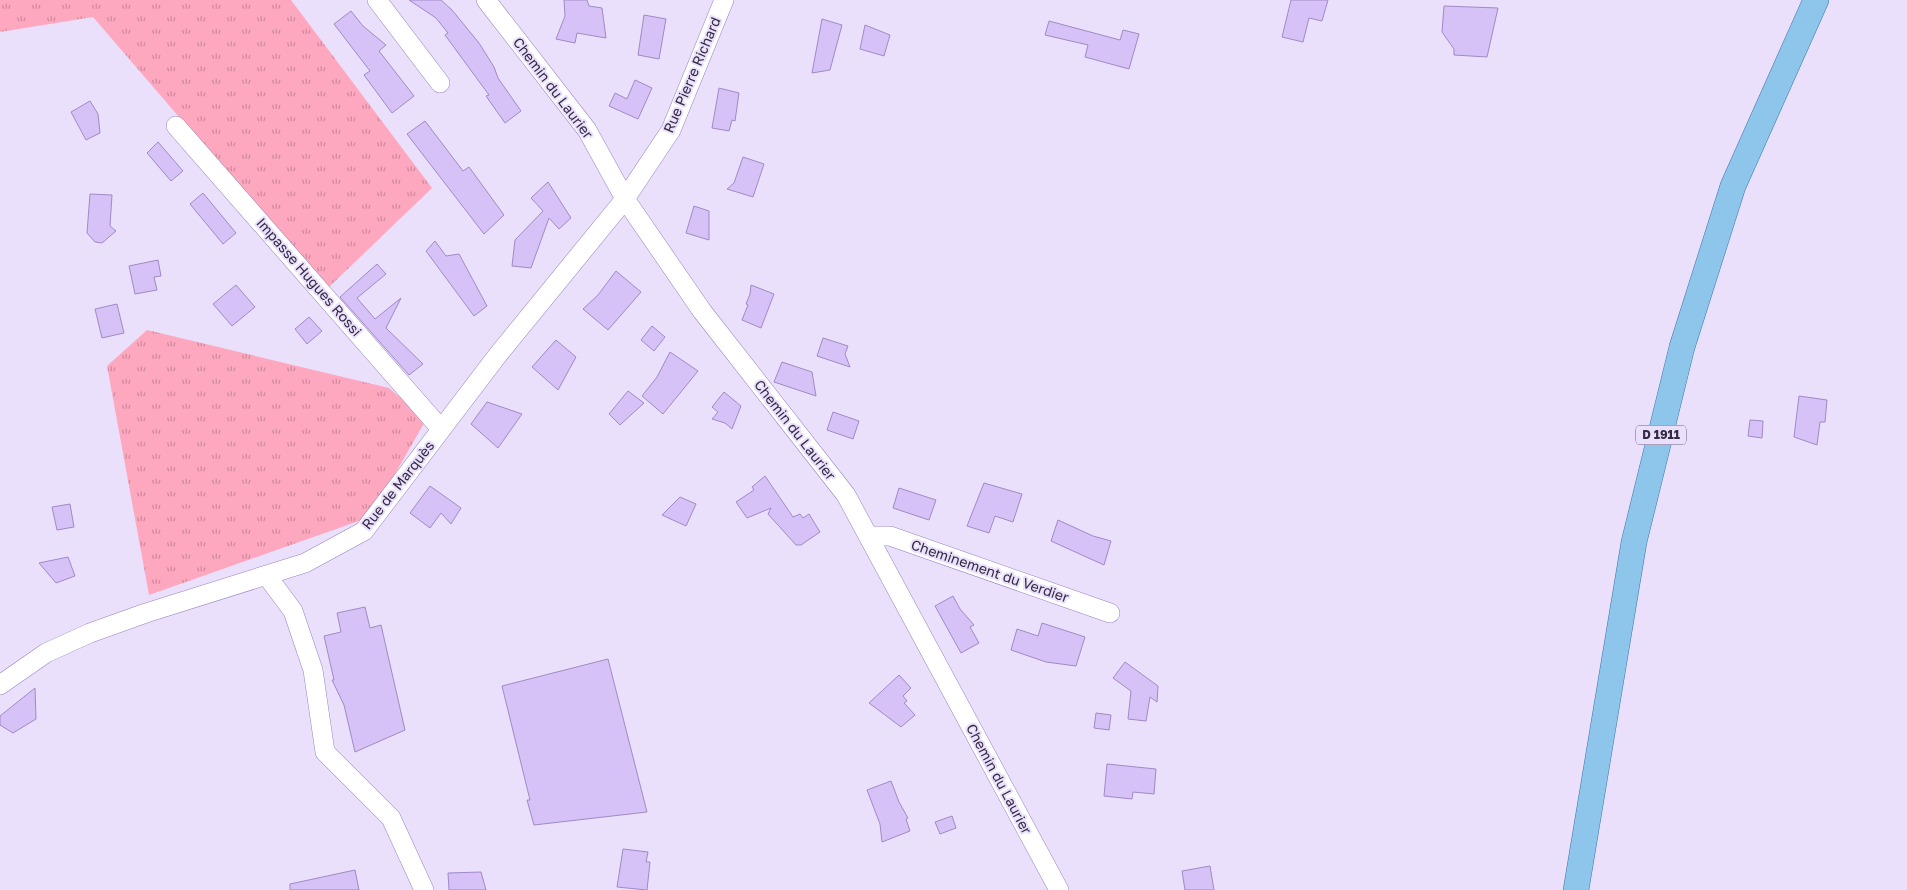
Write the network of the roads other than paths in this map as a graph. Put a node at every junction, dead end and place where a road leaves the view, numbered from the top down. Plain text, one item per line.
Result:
1 (377, 0) edge
2 (486, 0) edge
3 (724, 0) edge
4 (1816, 0) edge
5 (440, 83) dead end
6 (176, 126) dead end
7 (625, 198) junction
8 (441, 429) junction
9 (868, 536) junction
10 (267, 576) junction
11 (1110, 613) dead end
12 (0, 685) edge
13 (424, 890) edge
14 (1059, 890) edge
15 (1576, 890) edge

1 - 5 street
2 - 7 street, Chemin du Laurier
3 - 7 street, Rue Pierre Richard
4 - 15 main road, D 1911
6 - 8 street, Impasse Hugues Rossi
7 - 8 street, Rue de Marquès
7 - 9 street, Chemin du Laurier
8 - 10 street, Rue de Marquès
9 - 11 street, Cheminement du Verdier
9 - 14 street, Chemin du Laurier
10 - 12 street, Rue de Marquès
10 - 13 street

